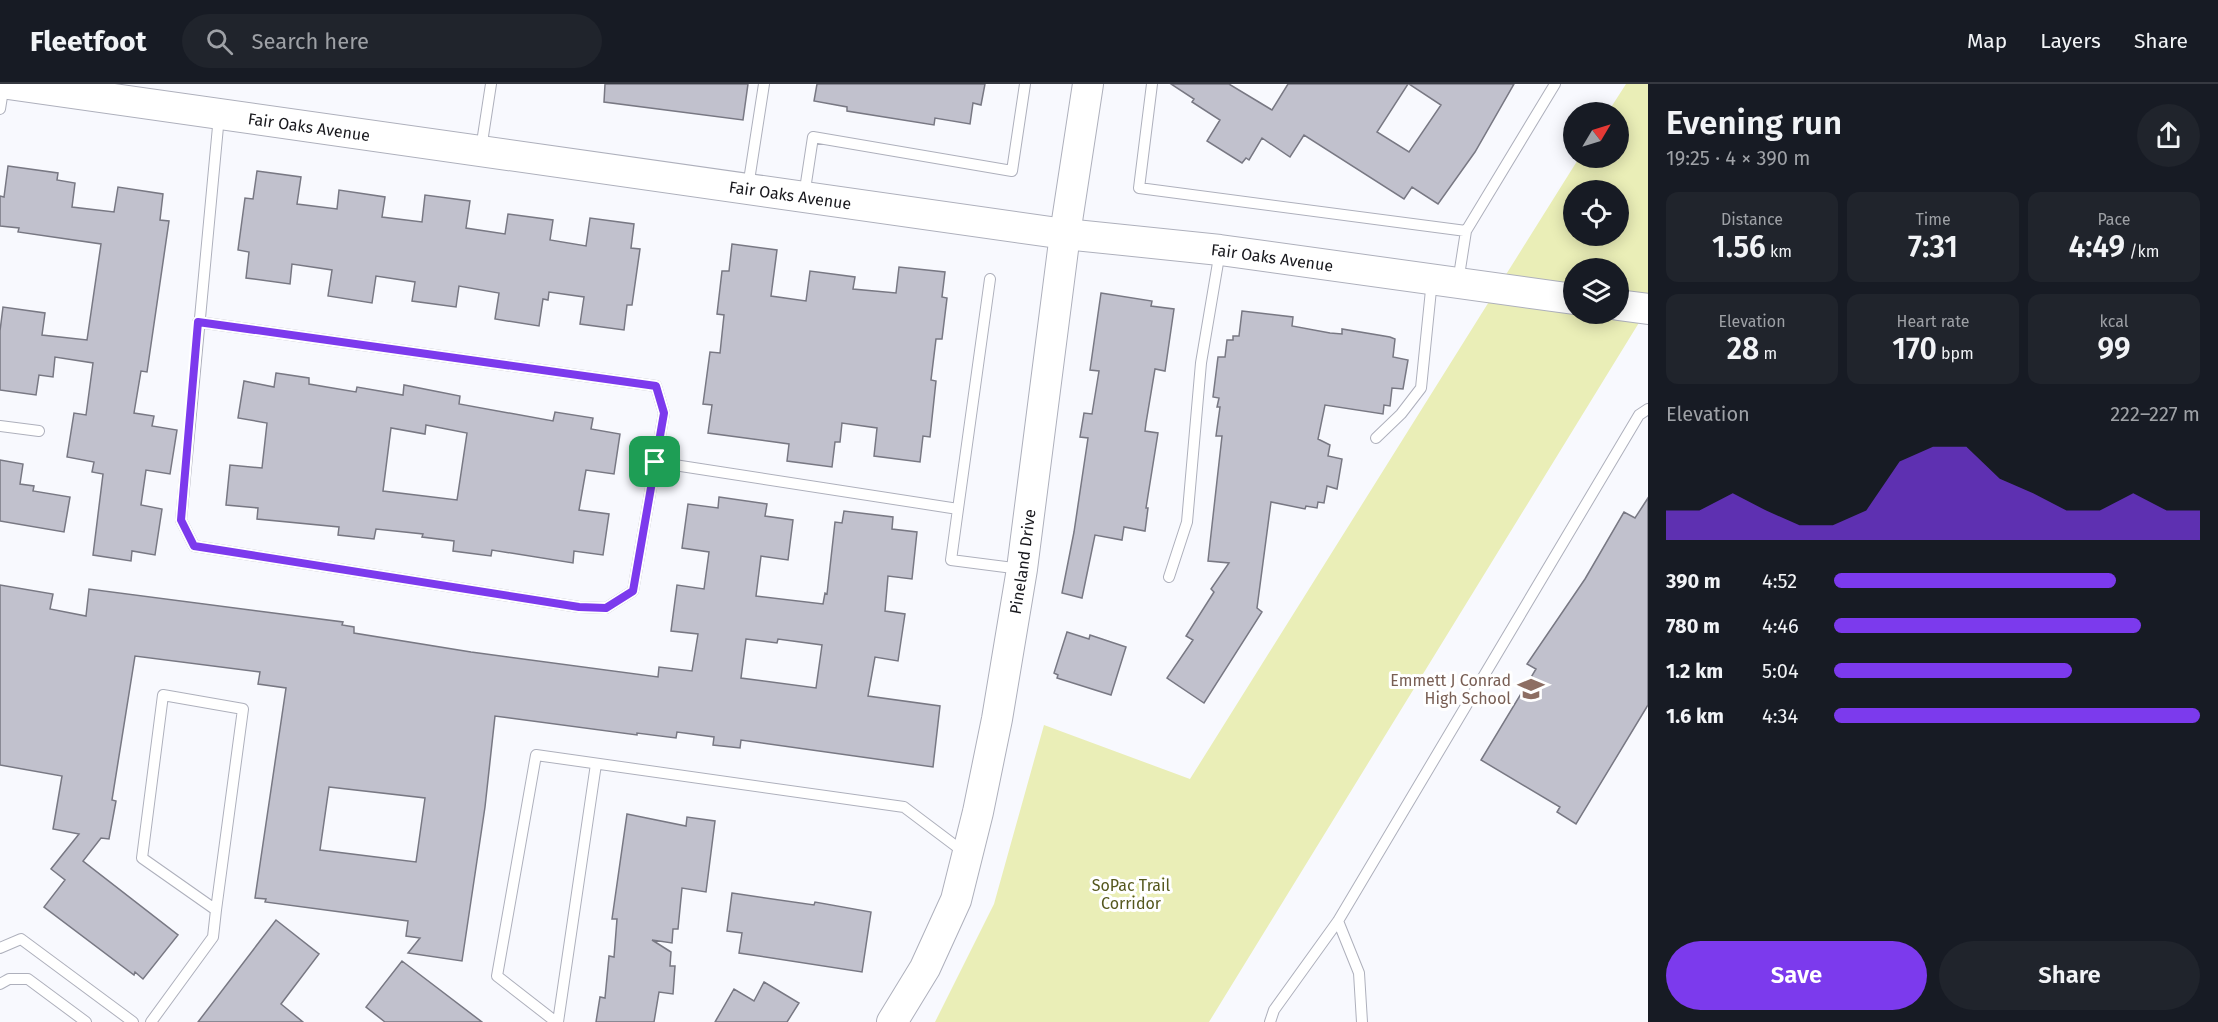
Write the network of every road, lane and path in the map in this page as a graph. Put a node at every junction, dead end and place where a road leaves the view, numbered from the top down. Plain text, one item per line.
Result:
1 (6, 84) edge
2 (491, 84) edge
3 (764, 84) edge
4 (1024, 84) edge
5 (1088, 84) edge
6 (1152, 84) edge
7 (1555, 84) edge
8 (0, 109) edge
9 (220, 113) junction
10 (481, 150) junction
11 (748, 188) junction
12 (804, 196) junction
13 (1466, 231) junction
14 (1065, 234) junction
15 (1220, 250) junction
16 (990, 279) dead end
17 (1459, 283) junction
18 (1563, 297) edge
19 (1629, 306) edge
20 (1648, 309) edge
21 (198, 322) junction
22 (1648, 409) edge
23 (0, 426) edge
24 (39, 431) dead end
25 (1376, 438) dead end
26 (655, 462) junction
27 (958, 508) junction
28 (1022, 569) junction
29 (1168, 577) dead end
30 (596, 764) junction
31 (968, 855) junction
32 (216, 910) junction
33 (1338, 921) junction
34 (0, 948) edge
35 (0, 984) edge
36 (86, 1022) edge
37 (133, 1022) edge
38 (151, 1022) edge
39 (557, 1022) edge
40 (892, 1022) edge
41 (1270, 1022) edge
42 (1362, 1022) edge

1 - 8 lane
1 - 9 main road, Fair Oaks Avenue
2 - 10 lane
3 - 11 lane
4 - 12 lane
5 - 14 main road, Pineland Drive
6 - 13 lane
7 - 13 lane
9 - 10 main road, Fair Oaks Avenue
9 - 21 lane
10 - 11 main road, Fair Oaks Avenue
11 - 12 main road, Fair Oaks Avenue
12 - 14 main road, Fair Oaks Avenue
13 - 17 lane
14 - 15 main road, Fair Oaks Avenue
14 - 28 main road, Pineland Drive
15 - 17 main road, Fair Oaks Avenue
15 - 29 lane
16 - 27 lane
17 - 18 main road, Fair Oaks Avenue
17 - 25 lane
19 - 20 main road
21 - 26 lane
21 - 26 lane
22 - 33 lane
23 - 24 lane
26 - 27 lane
27 - 28 lane
28 - 31 main road, Pineland Drive
30 - 31 lane
30 - 39 lane
30 - 39 lane
31 - 40 main road, Pineland Drive
32 - 32 lane
32 - 38 lane
33 - 41 lane
33 - 42 lane
34 - 37 lane
35 - 36 lane

